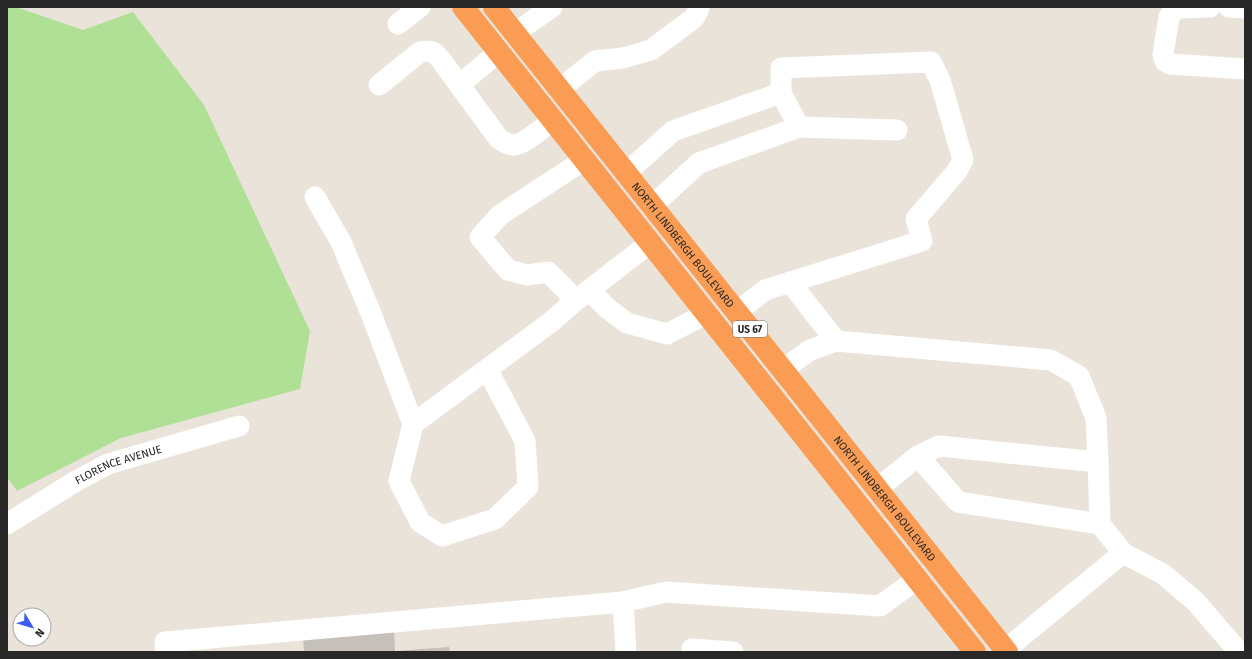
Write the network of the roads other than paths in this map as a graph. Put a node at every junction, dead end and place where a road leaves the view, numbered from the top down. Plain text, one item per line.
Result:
1 (420, 7) edge
2 (463, 7) edge
3 (494, 7) edge
4 (552, 7) edge
5 (699, 7) edge
6 (1210, 7) edge
7 (1229, 7) edge
8 (1245, 8) edge
9 (398, 24) dead end
10 (515, 33) junction
11 (499, 52) junction
12 (1245, 69) edge
13 (378, 85) dead end
14 (459, 85) junction
15 (560, 89) junction
16 (781, 93) junction
17 (553, 120) junction
18 (799, 127) junction
19 (897, 130) dead end
20 (584, 160) junction
21 (626, 173) junction
22 (315, 197) dead end
23 (652, 206) junction
24 (650, 243) junction
25 (790, 282) junction
26 (582, 295) junction
27 (737, 312) junction
28 (706, 314) junction
29 (836, 341) junction
30 (487, 369) junction
31 (782, 370) junction
32 (413, 424) junction
33 (238, 426) dead end
34 (918, 456) junction
35 (1098, 462) junction
36 (877, 489) junction
37 (7, 524) edge
38 (1100, 524) junction
39 (1123, 553) junction
40 (917, 579) junction
41 (623, 602) junction
42 (213, 644) edge
43 (1006, 651) edge
44 (166, 652) edge
45 (626, 652) edge
46 (692, 652) edge
47 (733, 652) edge
48 (975, 652) edge
49 (1239, 652) edge

1 - 9 street
2 - 11 highway, US 67
3 - 10 highway, NORTH LINDBERGH BOULEVARD / US 67
4 - 10 street
5 - 15 street
6 - 12 street
7 - 8 street
10 - 15 highway, NORTH LINDBERGH BOULEVARD / US 67
11 - 14 street
11 - 17 highway, US 67
13 - 14 street
14 - 17 street
15 - 21 highway, NORTH LINDBERGH BOULEVARD / US 67
16 - 18 street
16 - 21 street
16 - 25 street
17 - 20 highway, US 67
18 - 19 street
18 - 23 street
20 - 24 highway, US 67
20 - 26 street
21 - 23 highway, NORTH LINDBERGH BOULEVARD / US 67
22 - 32 street
23 - 27 highway, NORTH LINDBERGH BOULEVARD / US 67
24 - 26 street
24 - 28 highway, US 67
25 - 27 street
25 - 29 street
26 - 28 street
26 - 30 street
27 - 31 highway, NORTH LINDBERGH BOULEVARD / US 67
28 - 40 highway, US 67
29 - 31 street
29 - 35 street
30 - 32 street
30 - 32 street
31 - 36 highway, NORTH LINDBERGH BOULEVARD / US 67
33 - 37 street, FLORENCE AVENUE
34 - 35 street
34 - 36 street
34 - 38 street
35 - 38 street
36 - 43 highway, NORTH LINDBERGH BOULEVARD / US 67
38 - 39 street
39 - 43 street
39 - 49 street
40 - 41 street
40 - 48 highway, US 67
41 - 42 street
41 - 45 street
42 - 44 street
46 - 47 street

